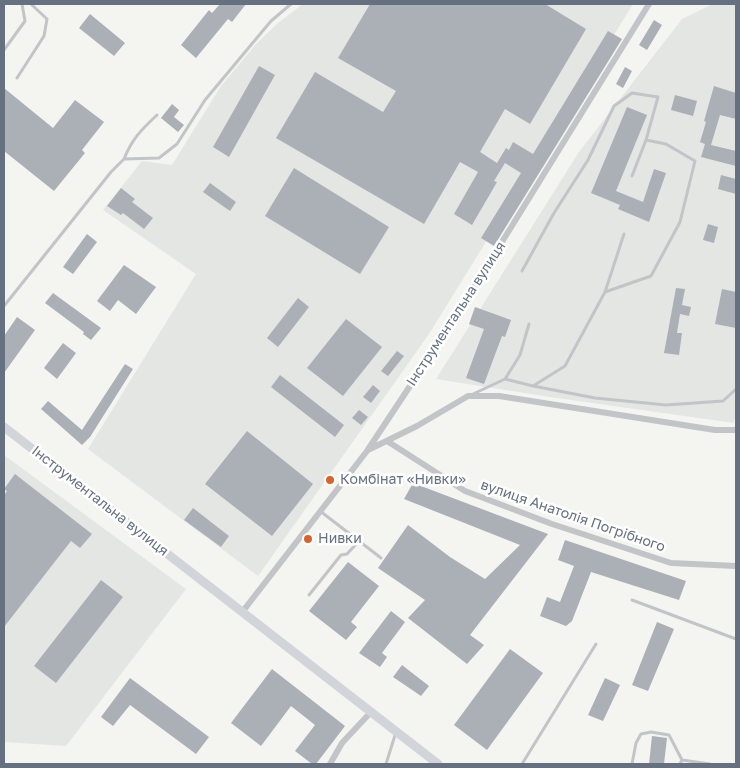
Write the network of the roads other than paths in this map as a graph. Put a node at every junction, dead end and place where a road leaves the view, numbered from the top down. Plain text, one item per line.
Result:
1 (22, 4) edge
2 (31, 4) edge
3 (291, 4) edge
4 (649, 4) edge
5 (4, 50) edge
6 (17, 78) dead end
7 (157, 115) dead end
8 (646, 140) junction
9 (124, 159) junction
10 (632, 176) dead end
11 (624, 234) dead end
12 (522, 272) dead end
13 (605, 292) junction
14 (4, 306) edge
15 (529, 324) dead end
16 (505, 379) junction
17 (533, 386) junction
18 (736, 389) edge
19 (468, 396) junction
20 (4, 427) edge
21 (736, 430) edge
22 (388, 441) junction
23 (367, 451) junction
24 (319, 511) junction
25 (359, 541) junction
26 (381, 558) dead end
27 (736, 566) edge
28 (309, 594) dead end
29 (632, 600) dead end
30 (243, 611) junction
31 (736, 638) edge
32 (596, 644) dead end
33 (371, 712) junction
34 (396, 732) junction
35 (682, 760) junction
36 (330, 764) edge
37 (386, 764) edge
38 (438, 764) edge
39 (522, 764) edge
40 (632, 764) edge
41 (680, 764) edge
42 (710, 764) edge

1 - 5 lane
2 - 6 lane
3 - 9 lane
4 - 23 street, Інструментальна вулиця
7 - 9 lane
8 - 10 lane
8 - 12 lane
8 - 13 lane
9 - 14 lane
11 - 13 lane
13 - 17 lane
15 - 16 lane
16 - 17 lane
16 - 19 lane
17 - 18 lane
19 - 21 street
19 - 22 street
20 - 30 street, Інструментальна вулиця
22 - 23 street
22 - 27 street, вулиця Анатолія Погрібного
23 - 24 street, Інструментальна вулиця
24 - 25 lane
24 - 30 street, Інструментальна вулиця
25 - 26 lane
25 - 28 lane
29 - 31 lane
30 - 33 street, Інструментальна вулиця
32 - 39 lane
33 - 34 street, Інструментальна вулиця
33 - 36 street
34 - 37 lane
34 - 38 street, Інструментальна вулиця
35 - 40 lane
35 - 41 lane
35 - 42 lane

